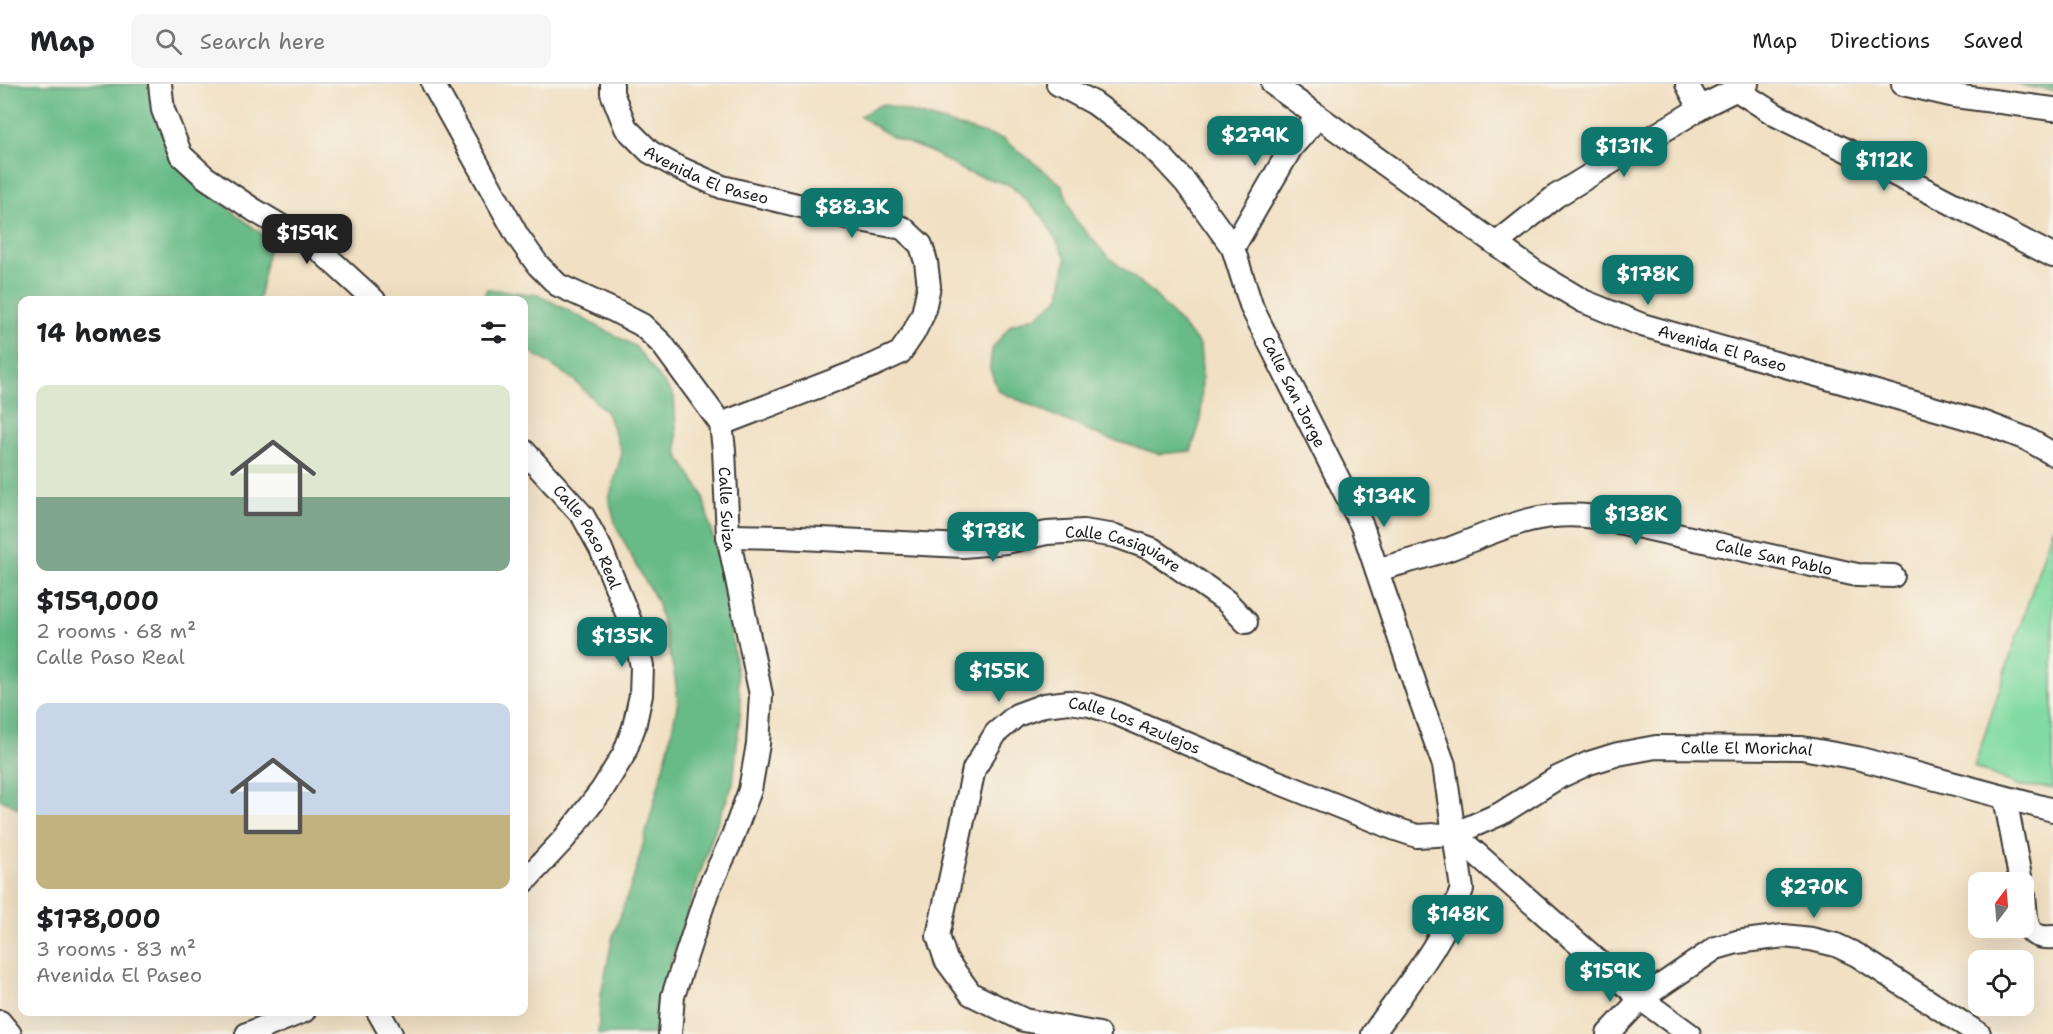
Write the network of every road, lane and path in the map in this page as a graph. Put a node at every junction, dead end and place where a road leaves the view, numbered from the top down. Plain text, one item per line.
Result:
1 (160, 84) edge
2 (434, 84) edge
3 (612, 84) edge
4 (1058, 84) edge
5 (1273, 84) edge
6 (1687, 84) edge
7 (1903, 84) edge
8 (1742, 87) edge
9 (1700, 108) junction
10 (2053, 109) edge
11 (1318, 117) junction
12 (1497, 243) junction
13 (1233, 248) junction
14 (2053, 256) edge
15 (370, 296) edge
16 (721, 424) junction
17 (2053, 454) edge
18 (528, 455) edge
19 (728, 536) junction
20 (1377, 570) junction
21 (1893, 576) dead end
22 (1246, 622) dead end
23 (2005, 798) junction
24 (2053, 810) edge
25 (1454, 834) junction
26 (2019, 872) edge
27 (528, 878) edge
28 (2034, 935) edge
29 (2053, 937) edge
30 (1641, 999) junction
31 (292, 1016) edge
32 (381, 1016) edge
33 (0, 1022) edge
34 (10, 1034) edge
35 (247, 1034) edge
36 (391, 1034) edge
37 (670, 1034) edge
38 (1099, 1034) edge
39 (1373, 1034) edge
40 (1608, 1034) edge
41 (1689, 1034) edge
42 (1979, 1034) edge

1 - 15 street
2 - 16 street
3 - 16 street, Avenida El Paseo
4 - 13 street, Calle San Jorge
5 - 11 street, Avenida El Paseo
6 - 9 street
7 - 10 street
8 - 9 street
8 - 14 street
9 - 12 street
11 - 12 street, Avenida El Paseo
11 - 13 street
12 - 17 street, Avenida El Paseo
13 - 20 street, Calle San Jorge
16 - 19 street, Calle Suiza
18 - 27 street, Calle Paso Real
19 - 22 street, Calle Casiquiare
19 - 37 street, Calle Suiza
20 - 21 street, Calle San Pablo
20 - 25 street, Calle San Jorge
23 - 24 street, Calle El Morichal
23 - 25 street, Calle El Morichal
23 - 26 street
25 - 30 street
25 - 38 street, Calle Los Azulejos
25 - 39 street
28 - 29 street
30 - 40 street
30 - 41 street
30 - 42 street
31 - 35 street
32 - 36 street
33 - 34 street

